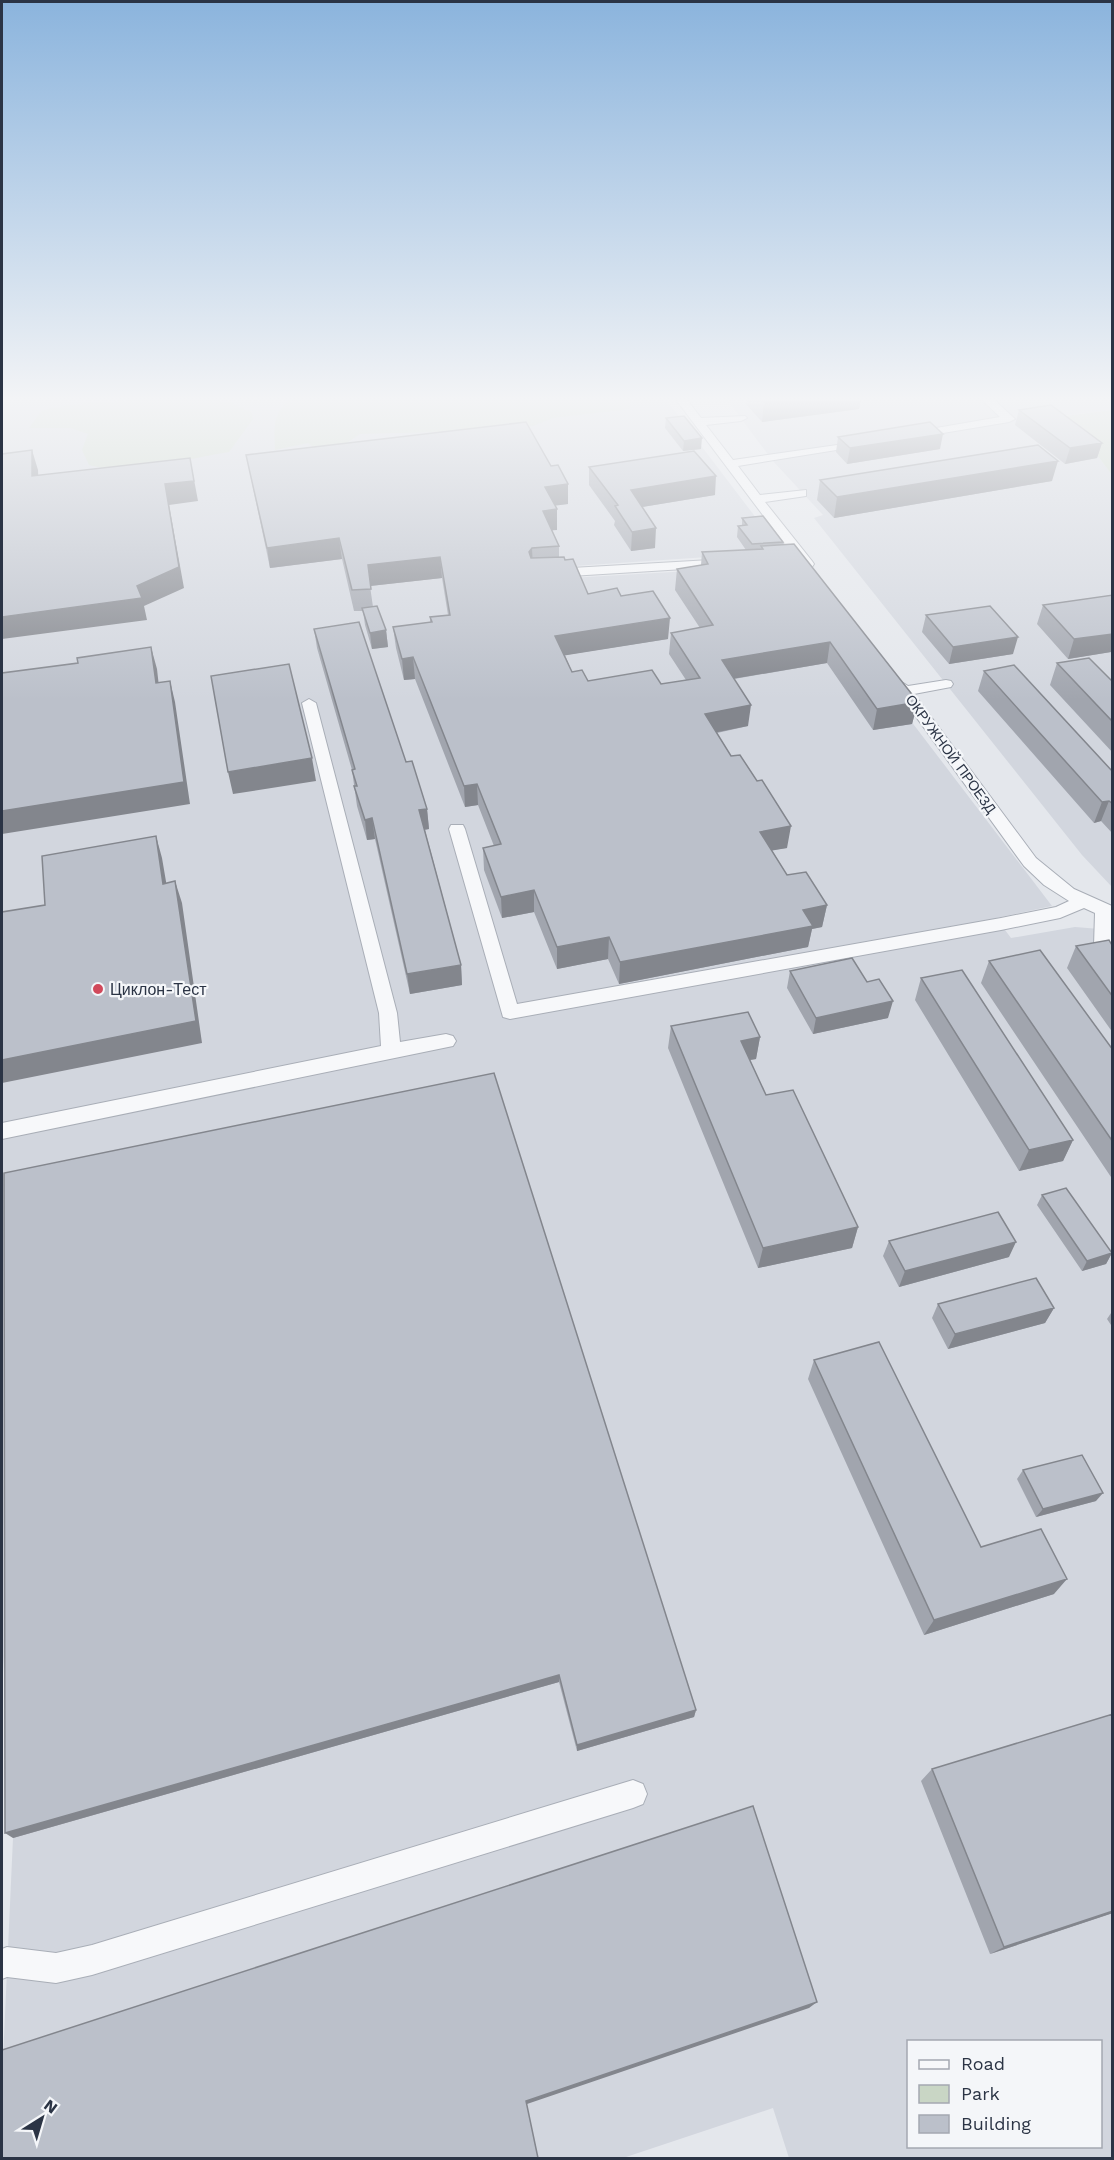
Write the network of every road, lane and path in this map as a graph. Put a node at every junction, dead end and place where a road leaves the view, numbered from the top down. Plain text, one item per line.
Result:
1 (765, 498) edge
2 (757, 499) joint
3 (745, 561) edge
4 (538, 574) edge
5 (817, 577) edge
6 (890, 672) edge
7 (946, 684) dead end
8 (905, 691) junction
9 (309, 703) dead end
10 (457, 829) dead end
11 (1083, 902) junction
12 (1108, 911) edge
13 (1111, 959) edge
14 (446, 1041) dead end
15 (391, 1051) junction
16 (2, 1131) edge
17 (633, 1794) dead end
18 (2, 1964) edge

1 - 2 street
2 - 5 street
3 - 4 street
6 - 8 street, ОКРУЖНОЙ ПРОЕЗД
7 - 8 street
8 - 11 street, ОКРУЖНОЙ ПРОЕЗД
9 - 15 street
10 - 11 street
11 - 12 street, ОКРУЖНОЙ ПРОЕЗД
12 - 13 street
14 - 15 street
15 - 16 street
17 - 18 street

